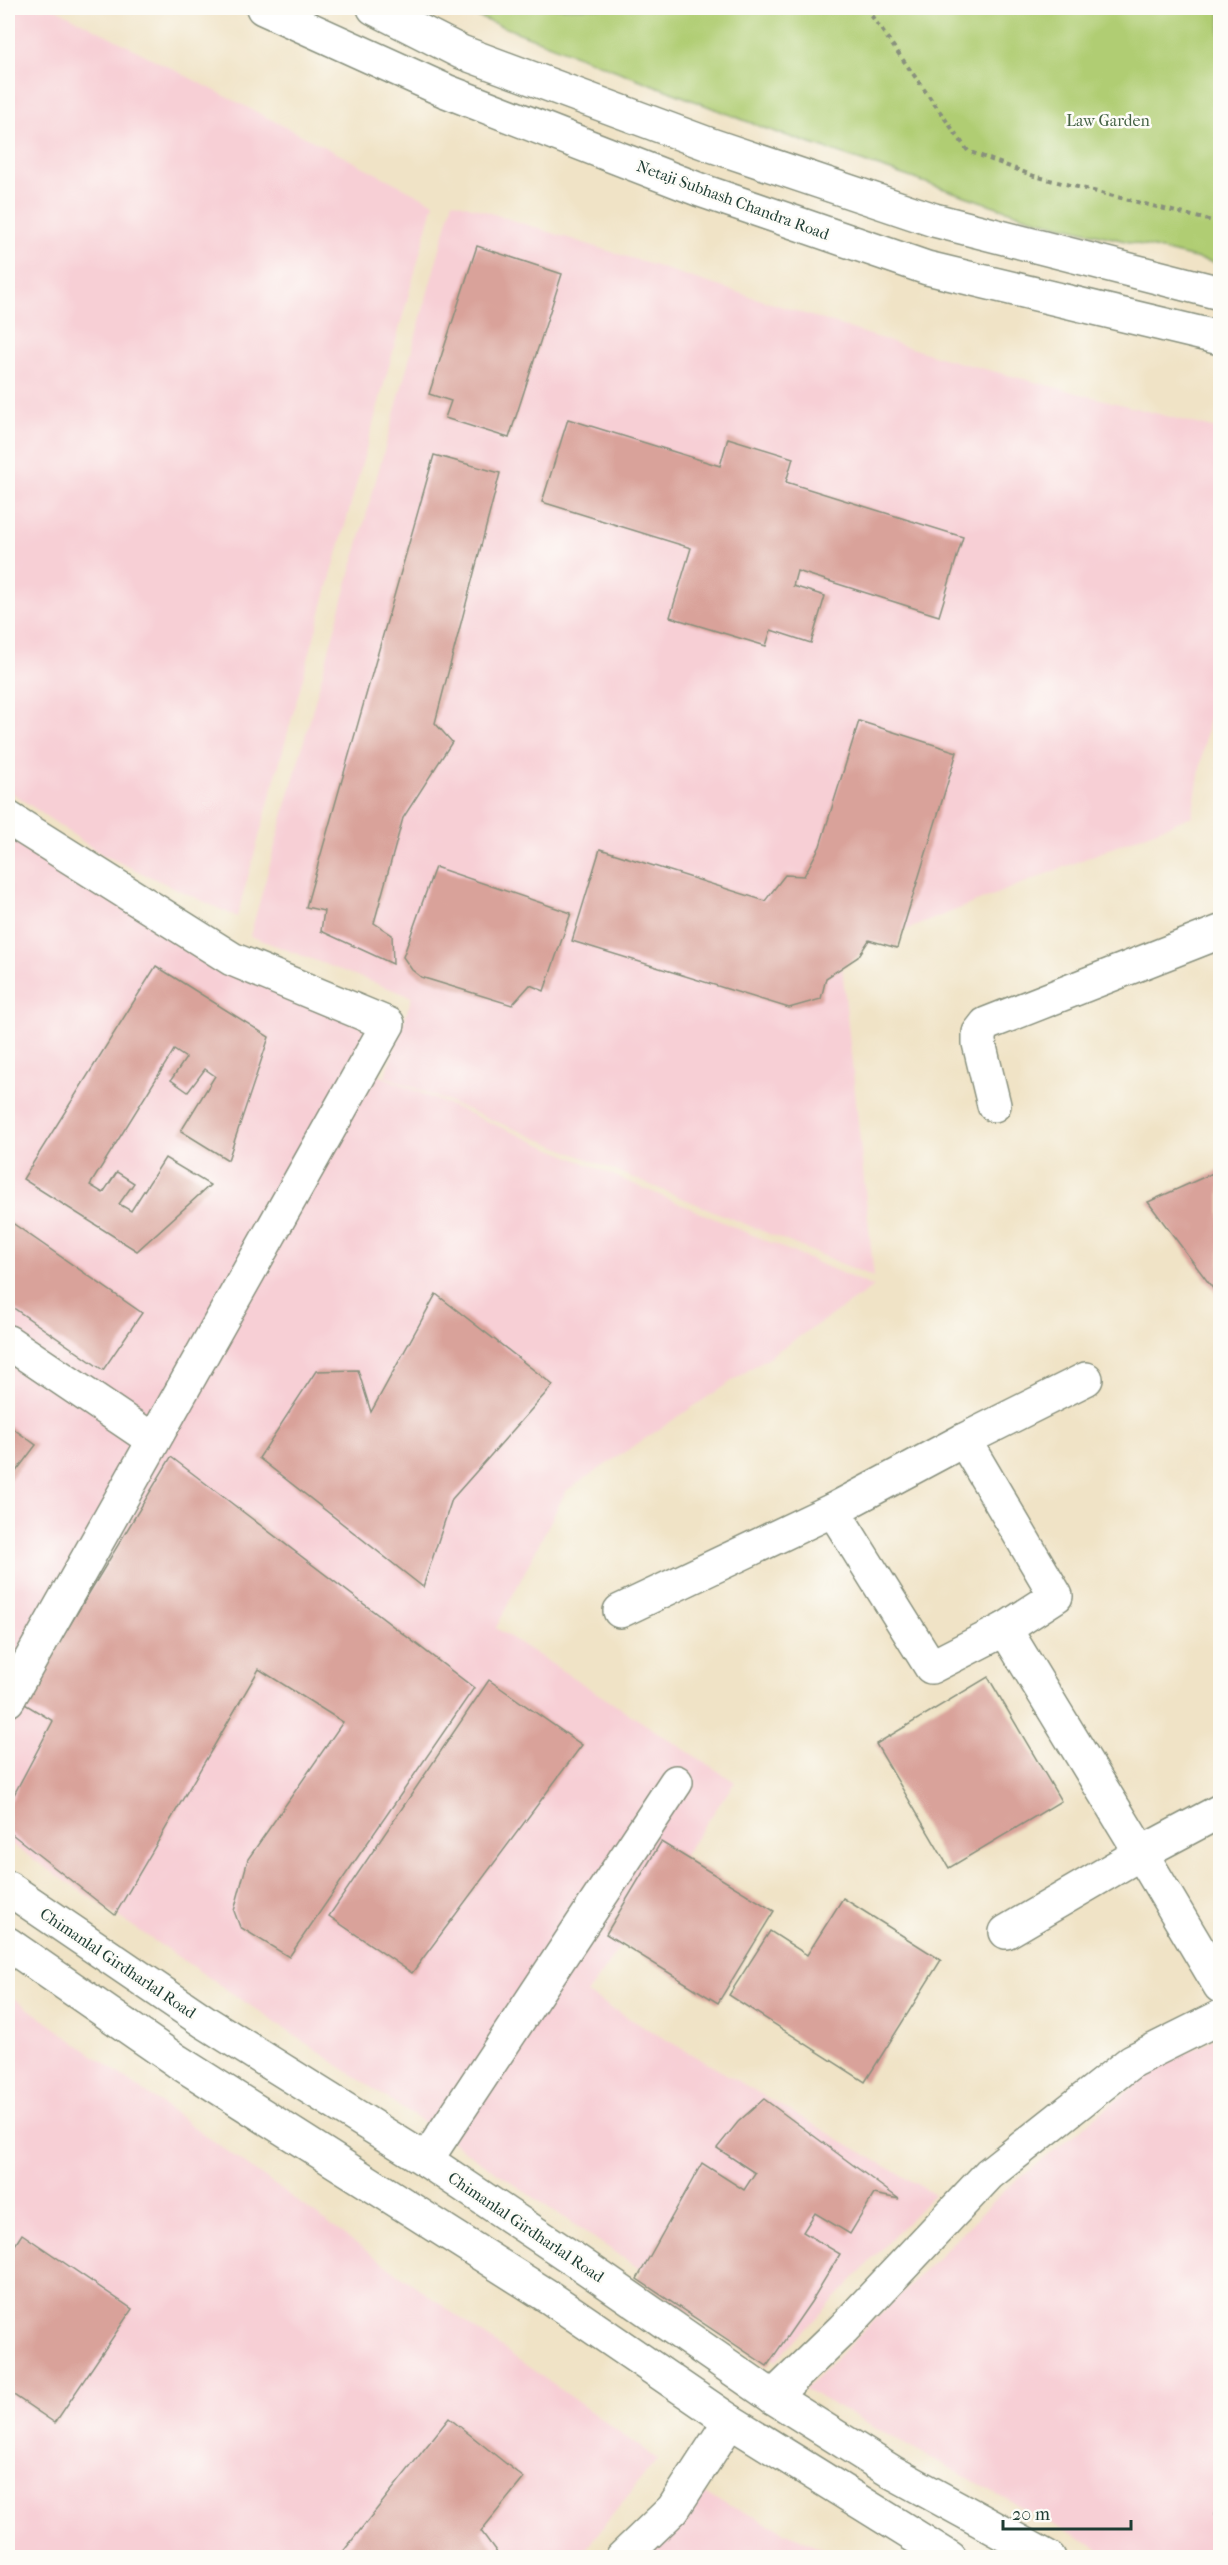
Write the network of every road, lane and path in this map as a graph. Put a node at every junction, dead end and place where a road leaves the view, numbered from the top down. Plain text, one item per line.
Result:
1 (263, 8) edge
2 (374, 8) edge
3 (866, 8) edge
4 (1221, 223) edge
5 (1221, 293) edge
6 (1221, 338) edge
7 (8, 818) edge
8 (1221, 932) edge
9 (994, 1105) dead end
10 (8, 1342) edge
11 (1086, 1379) dead end
12 (153, 1440) junction
13 (964, 1440) junction
14 (833, 1510) junction
15 (620, 1611) dead end
16 (1005, 1629) junction
17 (8, 1700) edge
18 (676, 1782) dead end
19 (1221, 1811) edge
20 (1141, 1853) junction
21 (8, 1888) edge
22 (1006, 1932) dead end
23 (8, 1944) edge
24 (1221, 1986) edge
25 (1221, 2018) edge
26 (426, 2160) junction
27 (773, 2397) junction
28 (730, 2421) junction
29 (622, 2558) edge
30 (950, 2558) edge
31 (1049, 2558) edge

1 - 6 street, Netaji Subhash Chandra Road
2 - 5 street
3 - 4 path
7 - 12 street
8 - 9 street
10 - 12 street
11 - 13 street
12 - 17 street
13 - 14 street
13 - 16 street
14 - 15 street
14 - 16 street
16 - 20 street
18 - 26 street
19 - 20 street
20 - 22 street
20 - 24 street
21 - 26 street, Chimanlal Girdharlal Road
23 - 28 street
25 - 27 street
26 - 27 street, Chimanlal Girdharlal Road
27 - 31 street, Chimanlal Girdharlal Road
28 - 29 street
28 - 30 street

